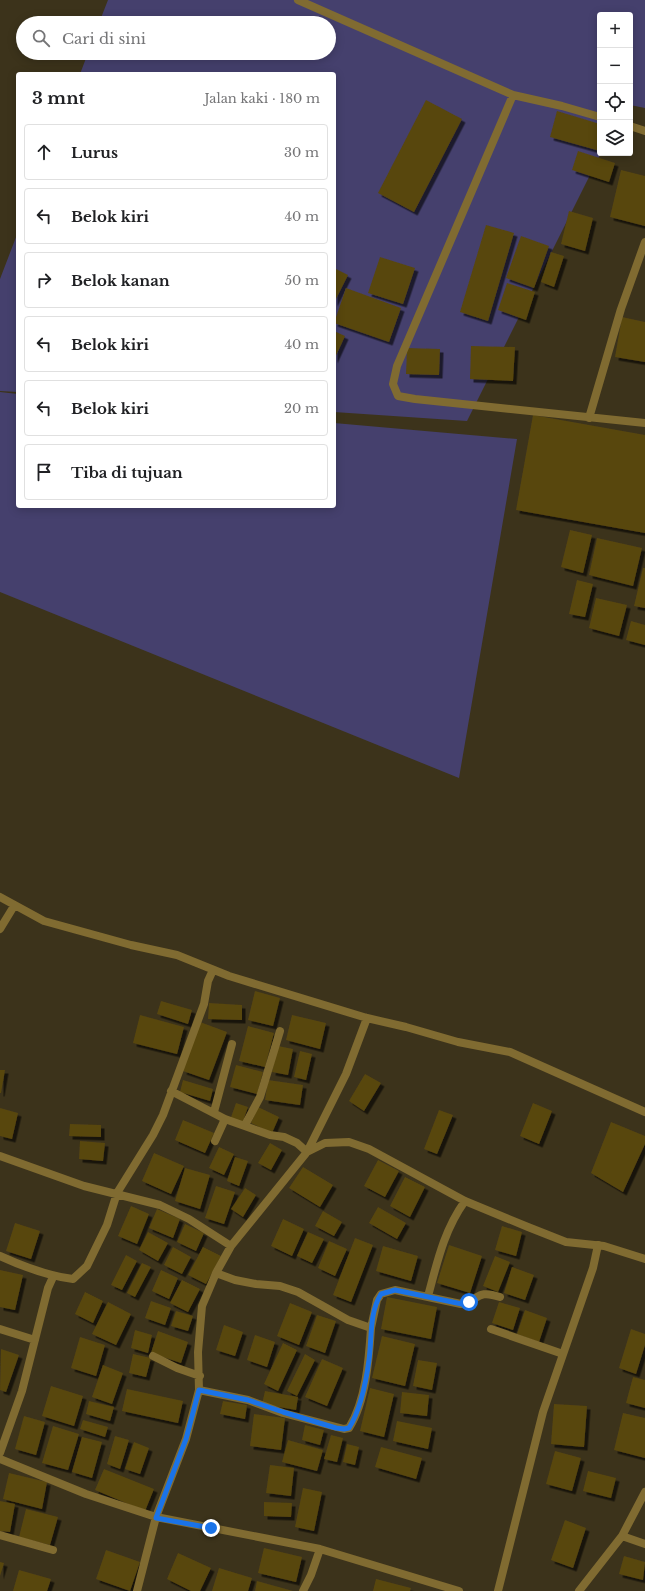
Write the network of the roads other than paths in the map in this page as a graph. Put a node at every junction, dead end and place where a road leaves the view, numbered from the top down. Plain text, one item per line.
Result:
1 (298, 0) edge
2 (334, 16) edge
3 (336, 17) edge
4 (513, 95) junction
5 (597, 116) edge
6 (633, 127) edge
7 (645, 131) edge
8 (645, 242) edge
9 (589, 418) junction
10 (645, 423) edge
11 (0, 897) edge
12 (14, 906) junction
13 (0, 929) edge
14 (213, 970) junction
15 (367, 1018) junction
16 (280, 1030) dead end
17 (232, 1044) dead end
18 (171, 1092) junction
19 (214, 1112) junction
20 (645, 1112) edge
21 (226, 1119) junction
22 (245, 1126) junction
23 (215, 1141) dead end
24 (307, 1152) junction
25 (0, 1156) edge
26 (117, 1193) junction
27 (465, 1201) junction
28 (598, 1245) junction
29 (231, 1246) junction
30 (0, 1256) edge
31 (645, 1259) edge
32 (216, 1273) junction
33 (53, 1277) junction
34 (428, 1296) junction
35 (500, 1297) dead end
36 (372, 1328) junction
37 (0, 1329) edge
38 (491, 1329) dead end
39 (35, 1340) junction
40 (563, 1354) junction
41 (153, 1356) dead end
42 (200, 1376) junction
43 (199, 1390) junction
44 (0, 1453) edge
45 (0, 1459) edge
46 (645, 1492) edge
47 (156, 1518) junction
48 (0, 1535) edge
49 (622, 1536) junction
50 (645, 1544) edge
51 (320, 1549) junction
52 (53, 1550) dead end
53 (137, 1591) edge
54 (303, 1591) edge
55 (459, 1591) edge
56 (498, 1591) edge
57 (579, 1591) edge

1 - 2 street
3 - 4 street
4 - 5 street
4 - 9 street
6 - 7 street
8 - 9 street
9 - 10 street
11 - 12 street
12 - 13 street
12 - 14 street
14 - 15 street
14 - 18 street
15 - 20 street
15 - 24 street
16 - 22 street
17 - 19 street
18 - 19 street
18 - 26 street
19 - 21 street
21 - 22 street
21 - 23 street
22 - 24 street
24 - 27 street
24 - 29 street
25 - 26 street
26 - 29 street
26 - 33 street
27 - 28 street
27 - 34 street
28 - 31 street
28 - 40 street
29 - 32 street
30 - 33 street
32 - 36 street
32 - 42 street
33 - 39 street
34 - 35 street
34 - 36 street
36 - 43 street
37 - 39 street
38 - 40 street
39 - 44 street
40 - 56 street
41 - 42 street
42 - 43 street
43 - 47 street
45 - 47 street
46 - 49 street
47 - 51 street
47 - 53 street
48 - 52 street
49 - 50 street
49 - 57 street
51 - 54 street
51 - 55 street

